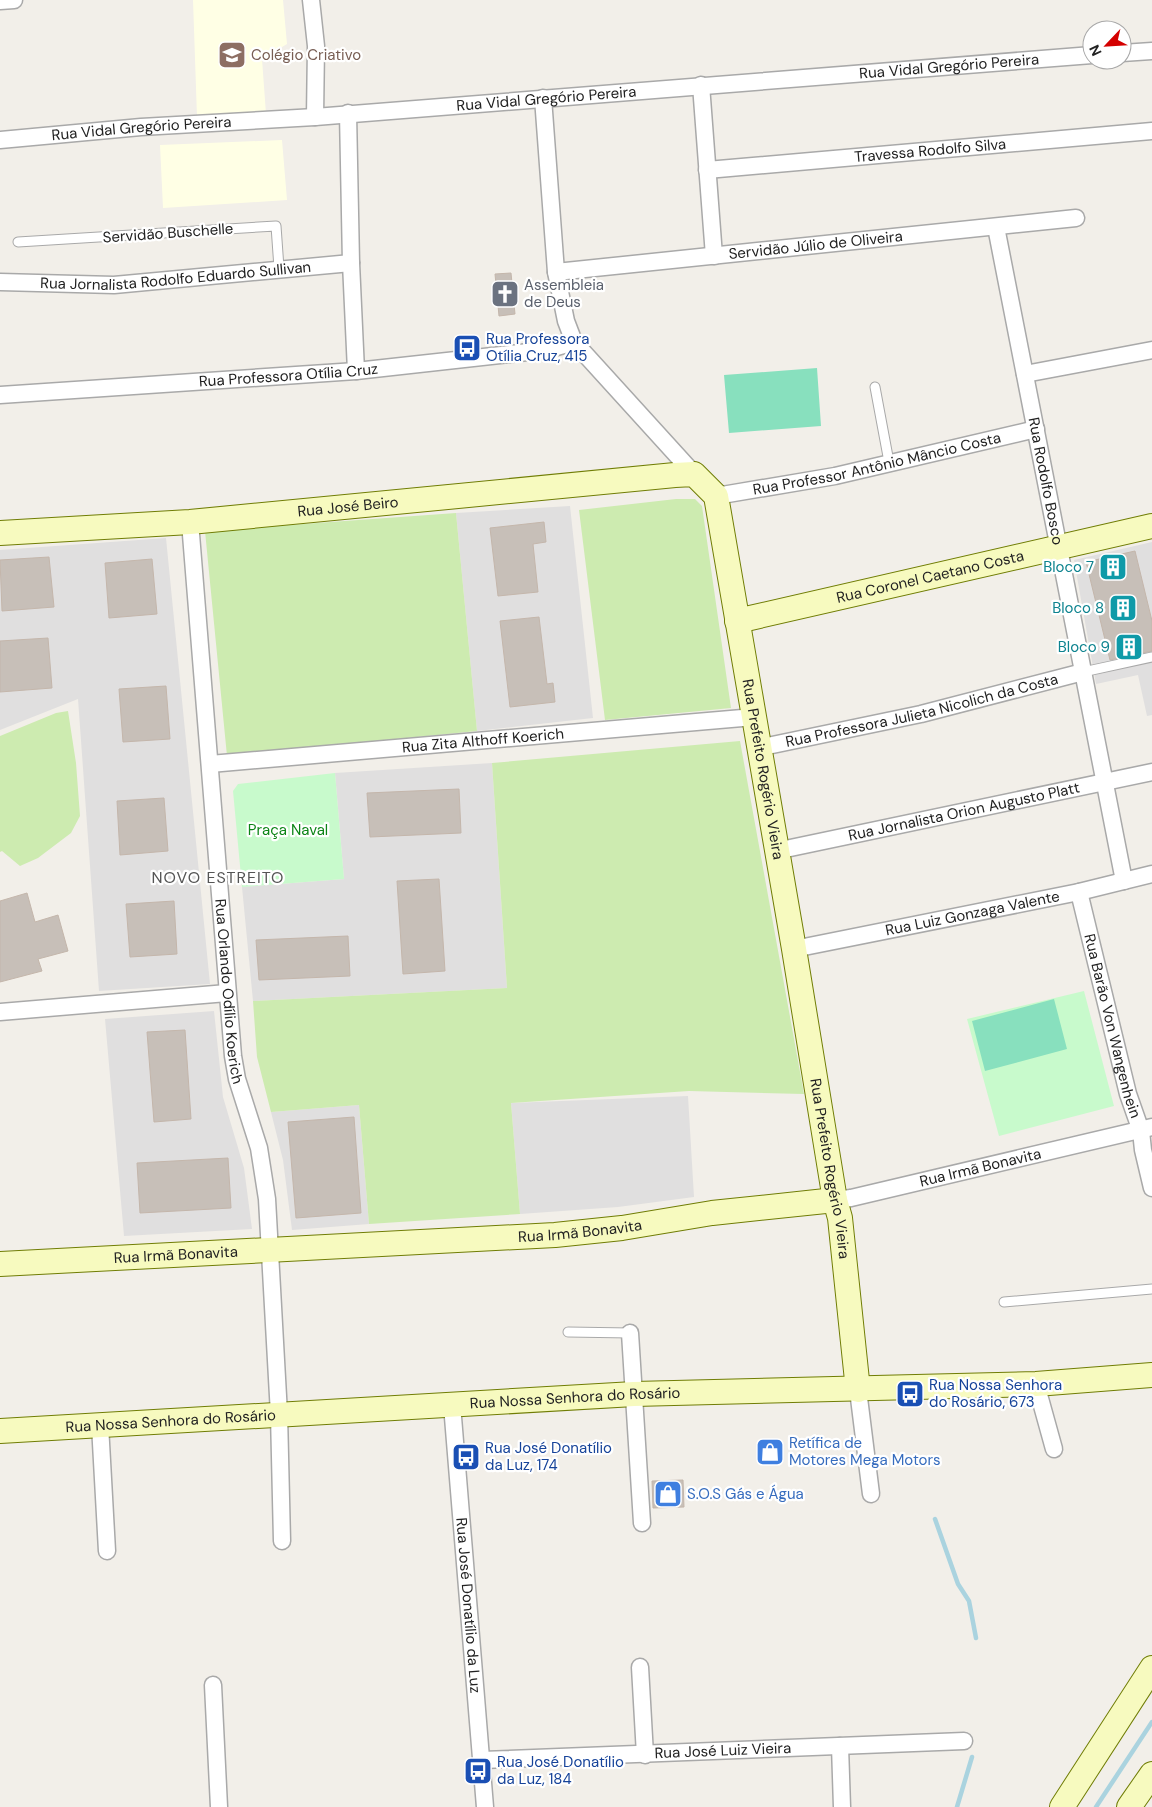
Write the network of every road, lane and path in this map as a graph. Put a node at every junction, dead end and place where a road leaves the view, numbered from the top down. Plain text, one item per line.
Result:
1 (14, 0) edge
2 (311, 0) edge
3 (0, 1) edge
4 (1152, 51) edge
5 (1132, 52) edge
6 (1082, 57) edge
7 (701, 85) junction
8 (543, 98) junction
9 (348, 112) junction
10 (315, 117) junction
11 (1152, 131) edge
12 (0, 140) edge
13 (707, 170) junction
14 (1076, 218) dead end
15 (996, 227) junction
16 (18, 242) dead end
17 (714, 256) junction
18 (351, 263) junction
19 (280, 268) junction
20 (556, 272) junction
21 (0, 282) edge
22 (574, 342) junction
23 (1152, 350) edge
24 (356, 371) junction
25 (1025, 374) junction
26 (875, 386) dead end
27 (0, 395) edge
28 (1036, 429) junction
29 (888, 462) junction
30 (694, 474) junction
31 (716, 496) junction
32 (190, 522) junction
33 (1152, 526) edge
34 (0, 532) edge
35 (1058, 547) junction
36 (737, 621) junction
37 (1152, 657) edge
38 (1083, 672) junction
39 (754, 717) junction
40 (758, 748) junction
41 (210, 764) junction
42 (1152, 772) edge
43 (1106, 781) junction
44 (776, 851) junction
45 (1152, 874) edge
46 (1124, 881) junction
47 (1079, 892) junction
48 (794, 949) junction
49 (227, 993) junction
50 (0, 1012) edge
51 (1147, 1129) edge
52 (1152, 1188) edge
53 (835, 1200) junction
54 (270, 1248) junction
55 (0, 1264) edge
56 (1152, 1289) edge
57 (1004, 1302) dead end
58 (568, 1332) dead end
59 (630, 1334) joint
60 (1152, 1374) edge
61 (1036, 1384) junction
62 (858, 1390) junction
63 (634, 1394) junction
64 (452, 1405) junction
65 (279, 1414) junction
66 (100, 1424) junction
67 (0, 1431) edge
68 (1054, 1449) dead end
69 (871, 1494) dead end
70 (642, 1523) dead end
71 (282, 1540) dead end
72 (107, 1551) dead end
73 (640, 1667) dead end
74 (1152, 1668) edge
75 (213, 1685) dead end
76 (964, 1741) dead end
77 (840, 1746) junction
78 (644, 1755) junction
79 (482, 1760) junction
80 (1152, 1774) edge
81 (219, 1807) edge
82 (485, 1807) edge
83 (842, 1807) edge
84 (1062, 1807) edge
85 (1129, 1807) edge

1 - 3 street
2 - 10 street
4 - 5 street
6 - 7 street, Rua Vidal Gregório Pereira
7 - 8 street, Rua Vidal Gregório Pereira
7 - 13 street
8 - 9 street, Rua Vidal Gregório Pereira
8 - 20 street
9 - 10 street, Rua Vidal Gregório Pereira
9 - 18 street
10 - 12 street, Rua Vidal Gregório Pereira
11 - 13 street, Travessa Rodolfo Silva
13 - 17 street
14 - 15 street, Servidão Júlio de Oliveira
15 - 17 street, Servidão Júlio de Oliveira
15 - 25 street, Rua Rodolfo Bosco
16 - 19 lane, Servidão Buschelle
17 - 20 street, Servidão Júlio de Oliveira
18 - 19 street, Rua Jornalista Rodolfo Eduardo Sullivan
18 - 24 street
19 - 21 street, Rua Jornalista Rodolfo Eduardo Sullivan
20 - 22 street
22 - 24 street, Rua Professora Otília Cruz
22 - 30 street
23 - 25 street
24 - 27 street, Rua Professora Otília Cruz
25 - 28 street, Rua Rodolfo Bosco
26 - 29 lane
28 - 29 street, Rua Professor Antônio Mâncio Costa
28 - 35 street, Rua Rodolfo Bosco
29 - 31 street, Rua Professor Antônio Mâncio Costa
30 - 31 street
30 - 32 street, Rua José Beiro
31 - 36 street, Rua Prefeito Rogério Vieira
32 - 34 street, Rua José Beiro
32 - 41 street, Rua Orlando Odílio Koerich
33 - 35 street, Rua Coronel Caetano Costa
35 - 36 street, Rua Coronel Caetano Costa
35 - 38 street, Rua Rodolfo Bosco
36 - 39 street, Rua Prefeito Rogério Vieira
37 - 38 lane
38 - 40 street, Rua Professora Julieta Nicolich da Costa
38 - 43 street, Rua Rodolfo Bosco
39 - 40 street, Rua Prefeito Rogério Vieira
39 - 41 street, Rua Zita Althoff Koerich
40 - 44 street, Rua Prefeito Rogério Vieira
41 - 49 street, Rua Orlando Odílio Koerich
42 - 43 street, Rua Jornalista Orion Augusto Platt
43 - 44 street, Rua Jornalista Orion Augusto Platt
43 - 46 street, Rua Rodolfo Bosco
44 - 48 street, Rua Prefeito Rogério Vieira
45 - 46 street, Rua Luiz Gonzaga Valente
46 - 47 street, Rua Luiz Gonzaga Valente
47 - 48 street, Rua Luiz Gonzaga Valente
47 - 51 street, Rua Barão Von Wangenhein
48 - 53 street, Rua Prefeito Rogério Vieira
49 - 50 street
49 - 54 street, Rua Orlando Odílio Koerich
51 - 52 street, Rua Barão Von Wangenhein
51 - 53 street, Rua Irmã Bonavita
53 - 54 street, Rua Irmã Bonavita
53 - 62 street, Rua Prefeito Rogério Vieira
54 - 55 street, Rua Irmã Bonavita
54 - 65 street, Rua Orlando Odílio Koerich
56 - 57 lane
58 - 59 lane
59 - 63 street
60 - 61 street, Rua Nossa Senhora do Rosário
61 - 62 street, Rua Nossa Senhora do Rosário
61 - 68 street
62 - 63 street, Rua Nossa Senhora do Rosário
62 - 69 street, Rua Prefeito Rogério Vieira
63 - 64 street, Rua Nossa Senhora do Rosário
63 - 70 street
64 - 65 street, Rua Nossa Senhora do Rosário
64 - 79 street, Rua José Donatílio da Luz
65 - 66 street, Rua Nossa Senhora do Rosário
65 - 71 street, Rua Orlando Odílio Koerich
66 - 67 street, Rua Nossa Senhora do Rosário
66 - 72 street
73 - 78 street
74 - 84 street
75 - 81 street
76 - 77 street, Rua José Luiz Vieira
77 - 78 street, Rua José Luiz Vieira
77 - 83 street
78 - 79 street, Rua José Luiz Vieira
79 - 82 street, Rua José Donatílio da Luz
80 - 85 street

